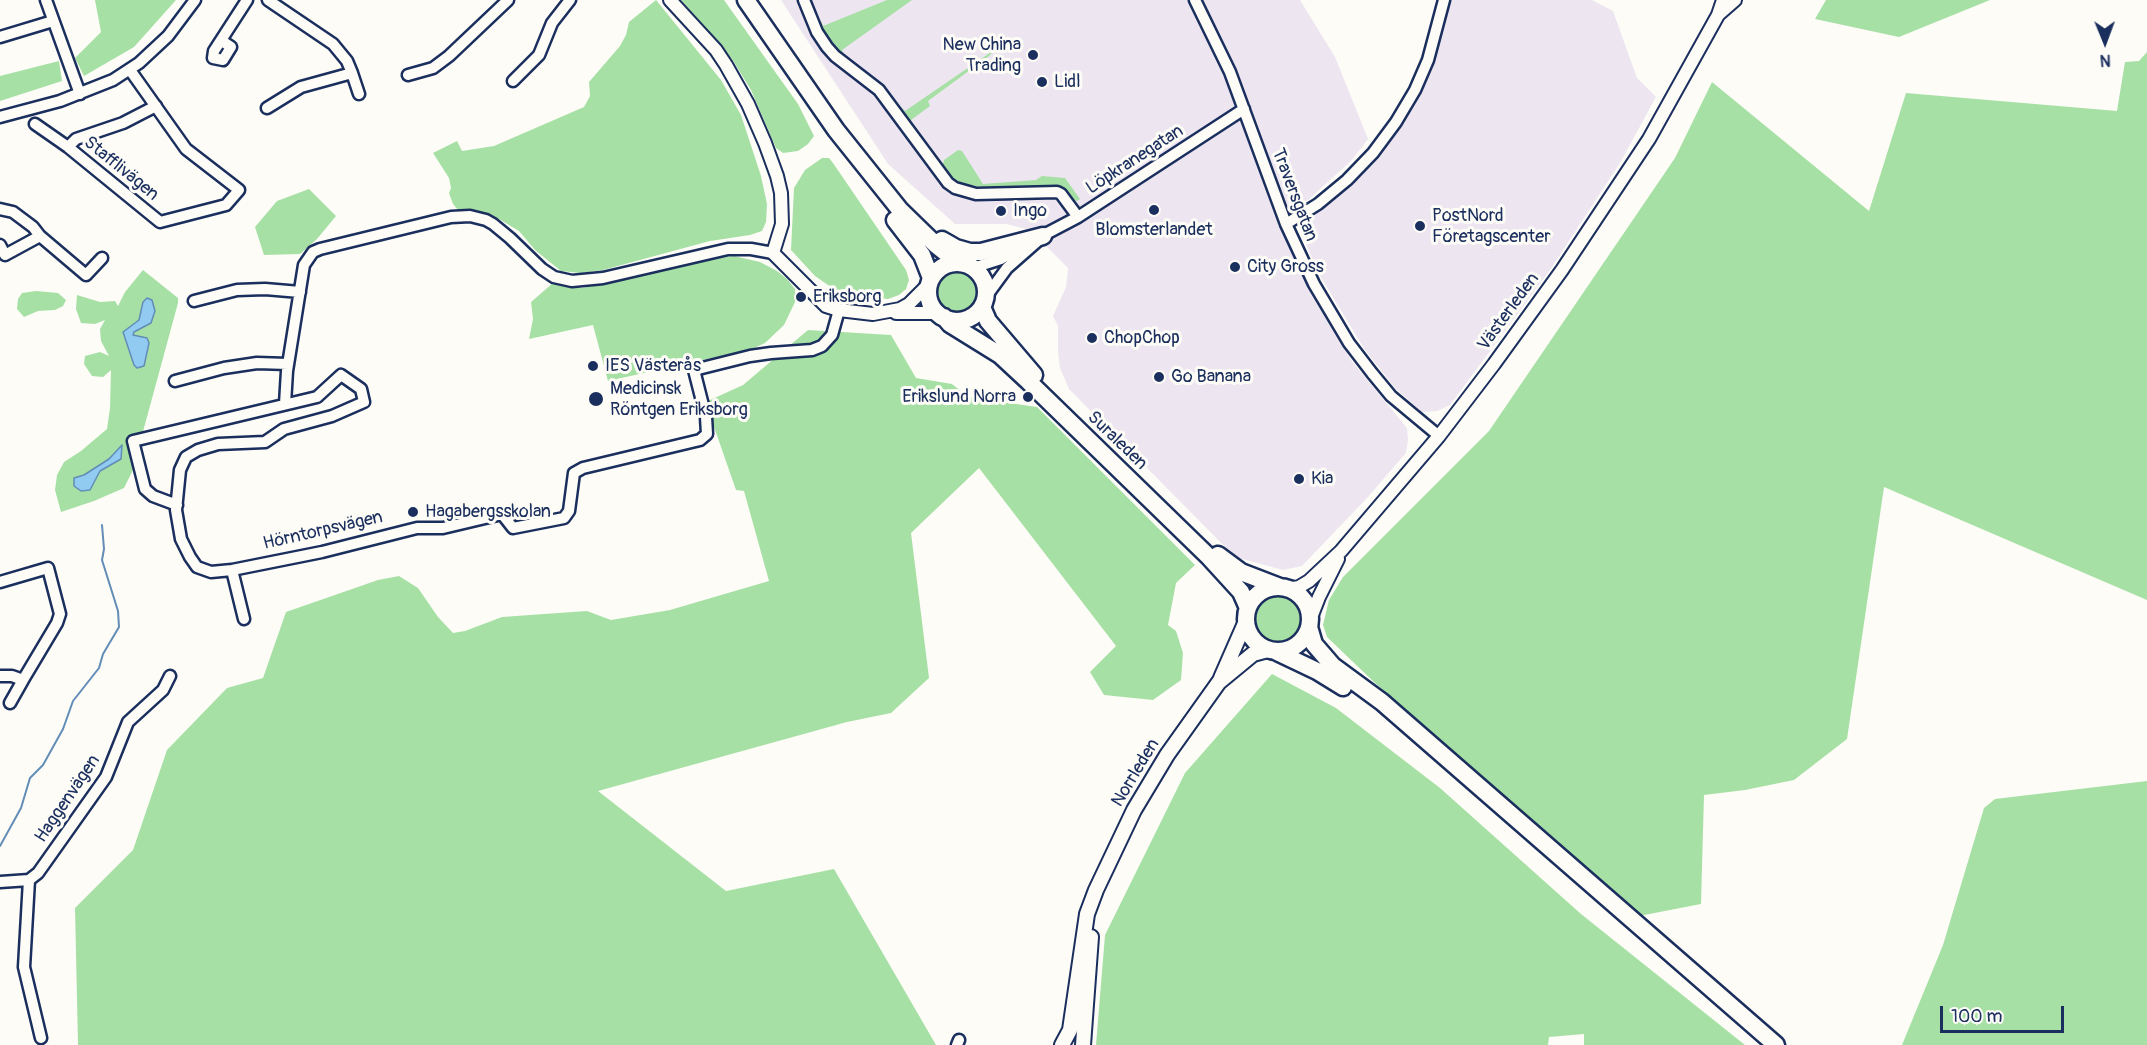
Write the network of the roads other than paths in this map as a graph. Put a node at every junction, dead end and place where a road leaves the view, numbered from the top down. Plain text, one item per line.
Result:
1 (46, 0) edge
2 (195, 0) edge
3 (247, 0) edge
4 (268, 0) edge
5 (508, 0) edge
6 (570, 0) edge
7 (669, 0) edge
8 (746, 0) edge
9 (804, 0) edge
10 (1195, 0) edge
11 (1444, 0) edge
12 (1723, 0) edge
13 (1735, 0) edge
14 (1718, 15) junction
15 (54, 21) junction
16 (0, 37) edge
17 (222, 40) dead end
18 (130, 70) junction
19 (352, 73) junction
20 (408, 75) dead end
21 (513, 81) dead end
22 (80, 94) junction
23 (359, 94) dead end
24 (156, 106) junction
25 (267, 108) dead end
26 (1244, 109) junction
27 (0, 117) edge
28 (35, 124) dead end
29 (68, 147) junction
30 (850, 148) junction
31 (1, 213) edge
32 (1078, 217) junction
33 (1286, 224) junction
34 (39, 236) junction
35 (1043, 236) junction
36 (773, 252) junction
37 (2, 253) edge
38 (102, 258) dead end
39 (970, 266) junction
40 (930, 281) junction
41 (300, 292) junction
42 (194, 301) dead end
43 (983, 302) junction
44 (839, 310) junction
45 (886, 312) junction
46 (940, 315) junction
47 (288, 364) junction
48 (175, 381) dead end
49 (285, 404) junction
50 (1439, 436) junction
51 (177, 505) junction
52 (1341, 551) junction
53 (232, 570) junction
54 (0, 582) edge
55 (1284, 588) junction
56 (1247, 614) junction
57 (244, 619) dead end
58 (1310, 624) junction
59 (1271, 650) junction
60 (0, 676) edge
61 (170, 676) dead end
62 (23, 680) junction
63 (1219, 682) junction
64 (10, 704) dead end
65 (29, 880) junction
66 (0, 882) edge
67 (1096, 890) junction
68 (41, 1038) dead end
69 (1062, 1045) edge
70 (1083, 1045) edge
71 (1760, 1045) edge
72 (1776, 1045) edge

1 - 15 street
2 - 18 street
3 - 17 street
4 - 19 street
5 - 20 street
6 - 21 street
7 - 36 street
8 - 30 main road
9 - 32 street
10 - 26 street, Traversgatan
11 - 33 street
12 - 14 street, Västerleden
13 - 14 street, Västerleden
14 - 50 street, Västerleden
15 - 16 street
15 - 22 street
18 - 22 street
18 - 24 street, Stafflivägen
19 - 23 street
19 - 25 street
22 - 27 street
24 - 29 street, Stafflivägen
24 - 29 street, Stafflivägen
26 - 32 street, Löpkranegatan
26 - 33 street, Traversgatan
28 - 29 street, Stafflivägen
30 - 35 main road
30 - 39 main road
30 - 40 main road
31 - 34 street
32 - 35 street, Löpkranegatan
33 - 50 street, Traversgatan
34 - 37 street
34 - 38 street
35 - 39 street, Löpkranegatan
35 - 43 street, Löpkranegatan
36 - 41 street
36 - 44 street
39 - 40 main road
39 - 43 main road
40 - 45 street
40 - 46 main road
41 - 42 street
41 - 47 street
43 - 46 main road
43 - 55 main road, Suraleden
44 - 45 street
44 - 53 street, Hörntorpsvägen
45 - 46 street
46 - 56 main road, Suraleden
47 - 48 street
47 - 49 street
49 - 51 street, Hörntorpsvägen
49 - 51 street, Hörntorpsvägen
50 - 52 street, Västerleden
51 - 53 street, Hörntorpsvägen
52 - 55 street, Västerleden
52 - 58 street, Västerleden
53 - 57 street
54 - 62 street
55 - 56 main road
55 - 58 main road
56 - 59 main road
56 - 63 main road, Norrleden
58 - 59 main road
58 - 72 main road
59 - 63 main road, Norrleden
59 - 71 main road
60 - 62 street
61 - 65 street, Haggenvägen
62 - 64 street
63 - 67 main road, Norrleden
65 - 66 street
65 - 68 street
67 - 69 main road, Norrleden
67 - 70 main road, Norrleden

